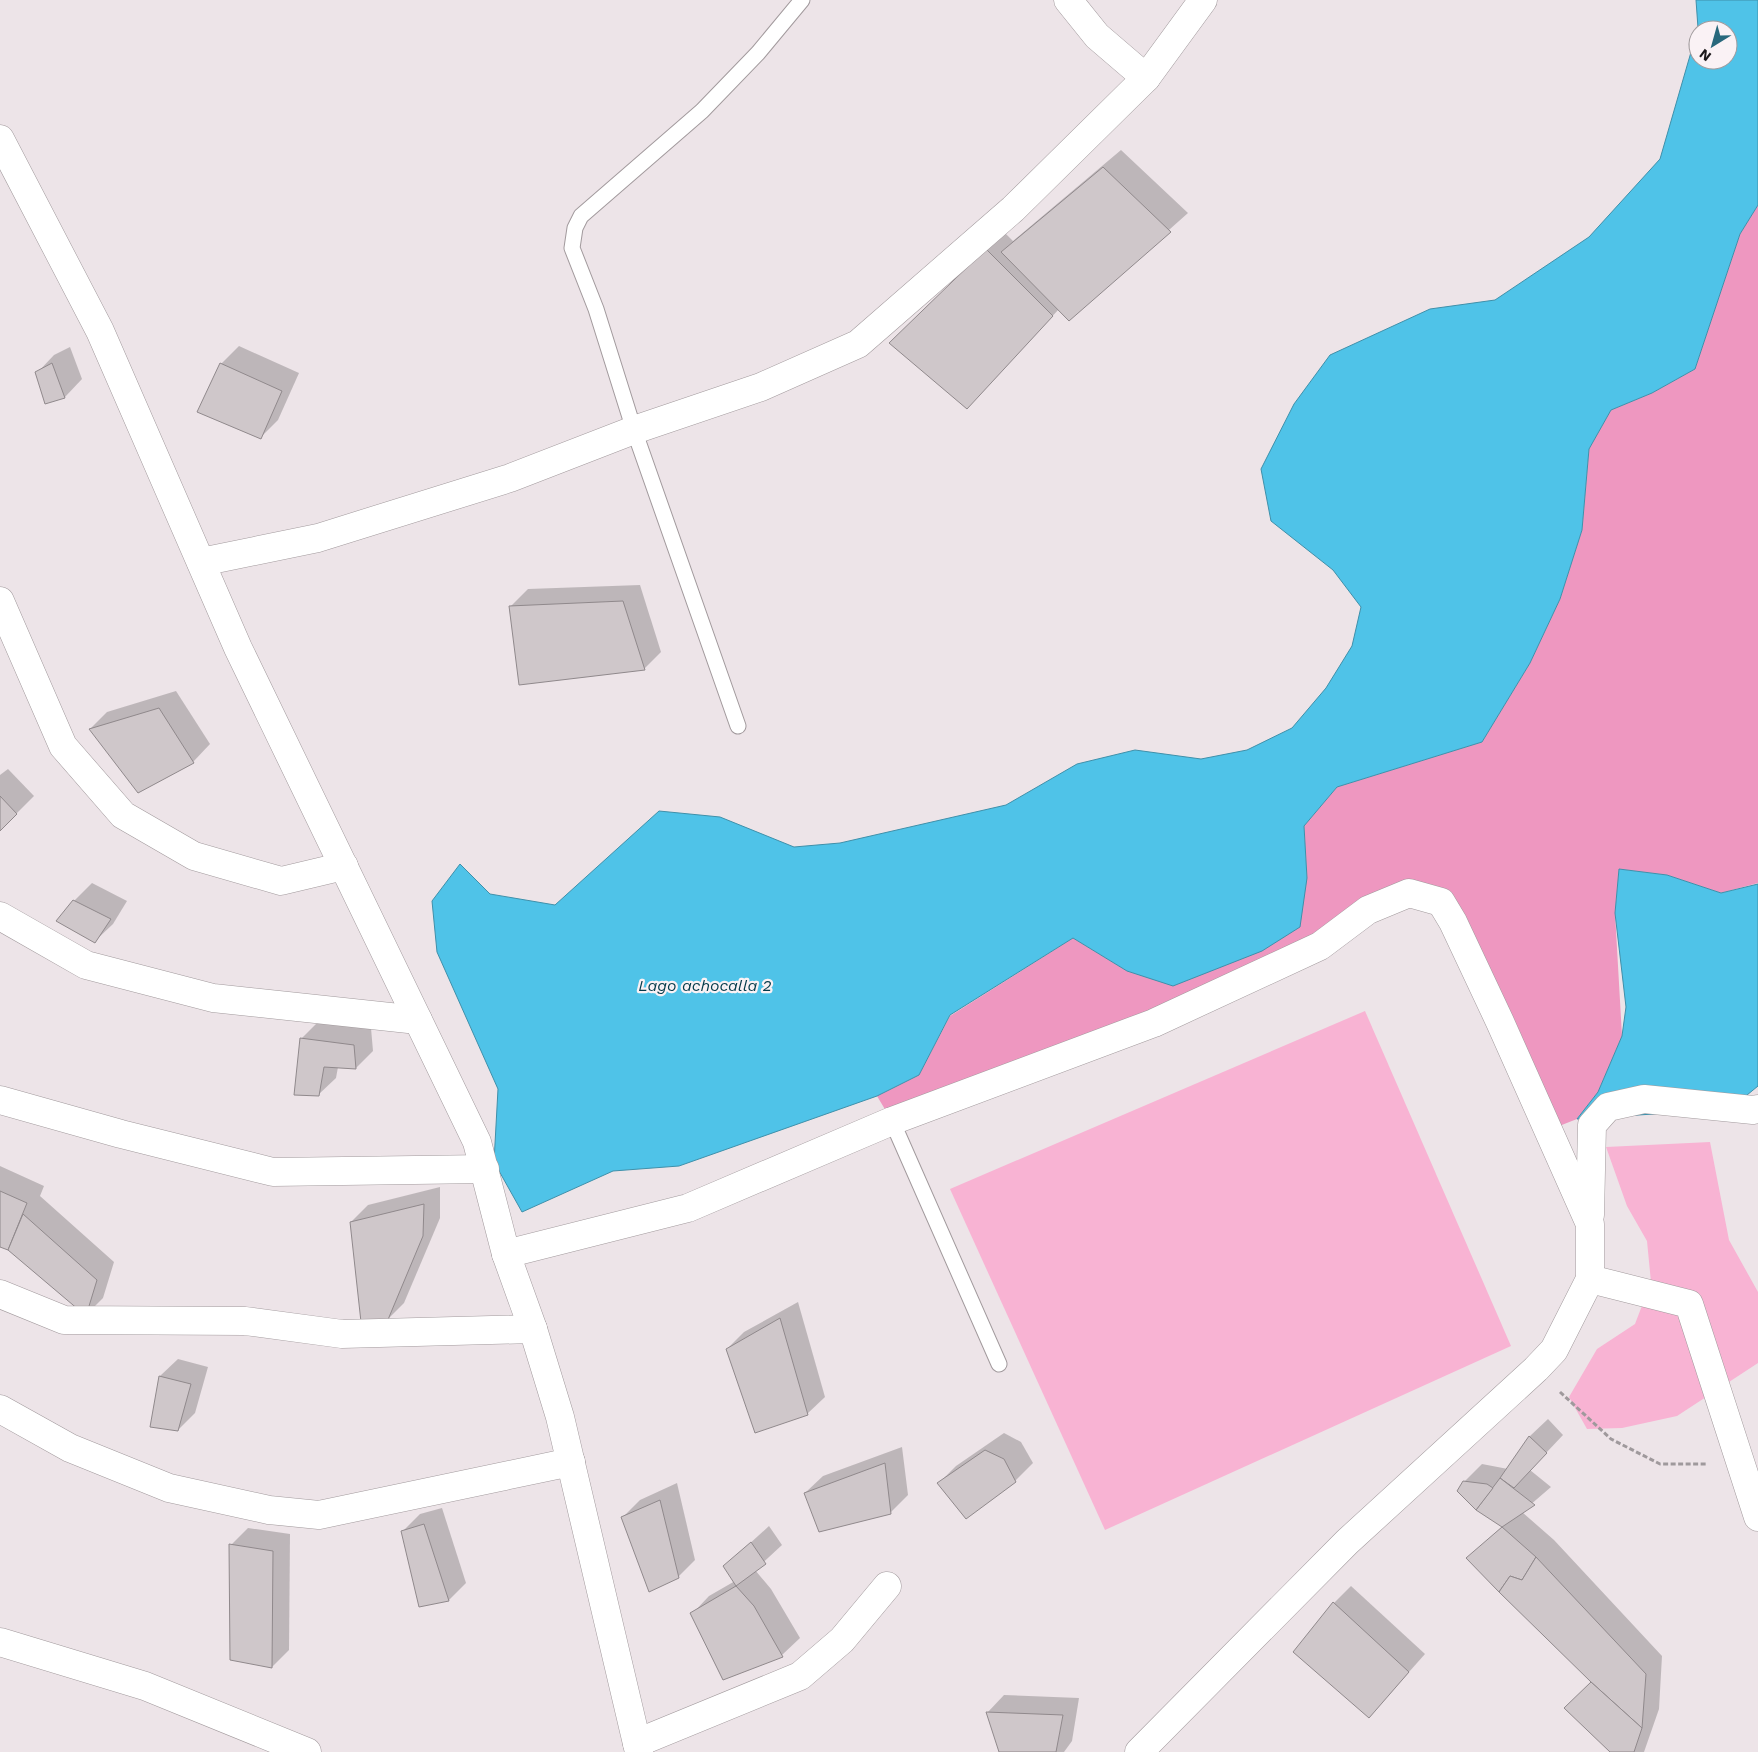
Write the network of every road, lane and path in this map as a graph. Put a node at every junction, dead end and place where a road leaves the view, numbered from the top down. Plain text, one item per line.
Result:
1 (802, 0) edge
2 (1068, 0) edge
3 (1203, 0) edge
4 (1146, 78) junction
5 (0, 139) edge
6 (634, 430) junction
7 (201, 562) junction
8 (0, 601) edge
9 (738, 726) dead end
10 (344, 866) junction
11 (0, 916) edge
12 (418, 1020) junction
13 (0, 1100) edge
14 (1758, 1109) edge
15 (892, 1121) junction
16 (485, 1169) junction
17 (1590, 1224) junction
18 (506, 1254) junction
19 (1590, 1279) junction
20 (0, 1294) edge
21 (534, 1329) junction
22 (999, 1364) dead end
23 (1536, 1369) junction
24 (0, 1409) edge
25 (570, 1462) junction
26 (1713, 1464) dead end
27 (1758, 1517) edge
28 (887, 1586) dead end
29 (0, 1642) edge
30 (638, 1748) edge
31 (307, 1752) edge
32 (1139, 1752) edge

1 - 6 lane
2 - 4 street
3 - 4 street
4 - 6 street
5 - 7 street
6 - 7 street
6 - 9 lane
7 - 10 street
8 - 10 street
10 - 12 street
11 - 12 street
12 - 16 street
13 - 16 street
14 - 17 street
15 - 17 street
15 - 18 street
15 - 22 lane
16 - 18 street
17 - 19 street
18 - 21 street
19 - 23 street
19 - 27 street
20 - 21 street
21 - 25 street
23 - 26 path
23 - 32 street
24 - 25 street
25 - 30 street
28 - 30 street
29 - 31 street

